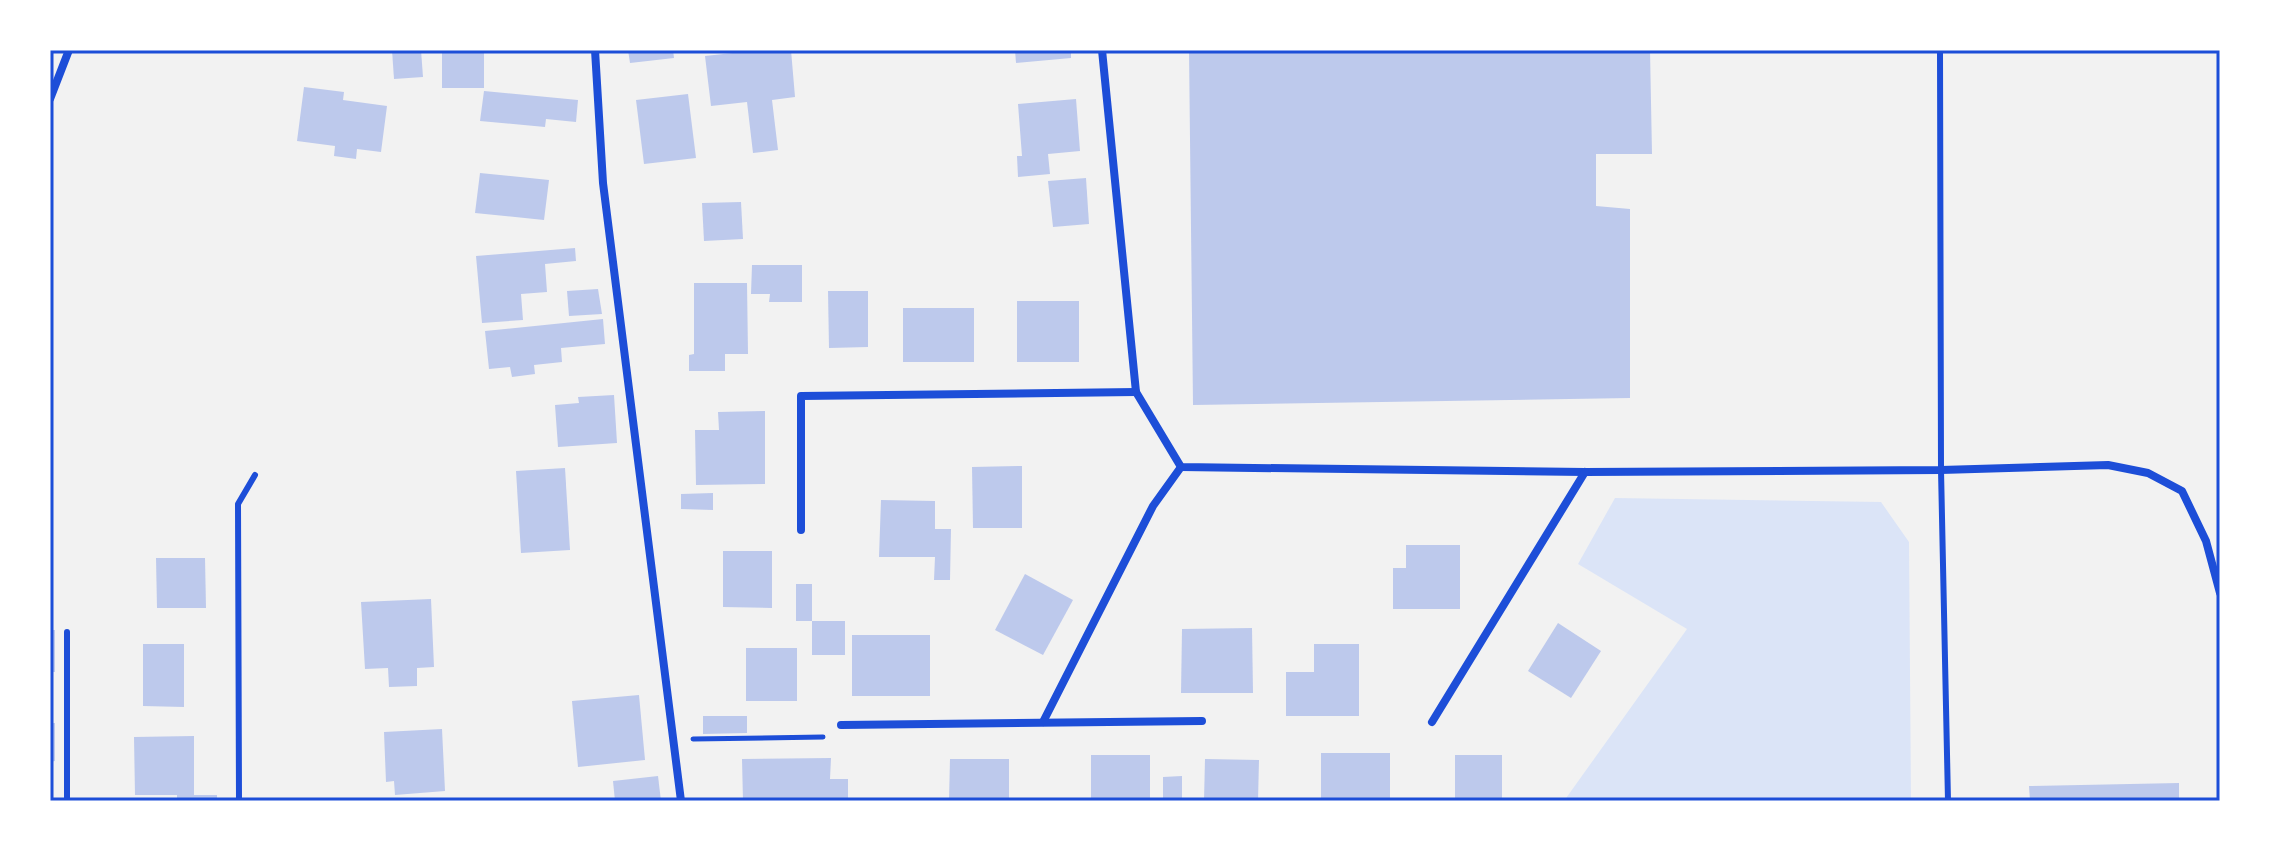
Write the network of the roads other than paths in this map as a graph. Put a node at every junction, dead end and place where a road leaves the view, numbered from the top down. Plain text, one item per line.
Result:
1 (69, 50) edge
2 (595, 50) edge
3 (1102, 50) edge
4 (1940, 50) edge
5 (50, 99) edge
6 (1136, 392) junction
7 (1181, 467) junction
8 (1941, 470) junction
9 (1585, 472) junction
10 (255, 475) dead end
11 (801, 530) dead end
12 (2220, 593) edge
13 (67, 632) dead end
14 (1202, 721) dead end
15 (1043, 722) junction
16 (1432, 722) dead end
17 (841, 725) road end
18 (67, 801) edge
19 (239, 801) edge
20 (681, 801) edge
21 (1948, 801) edge

1 - 5 street
2 - 20 street
3 - 6 street
4 - 8 lane
6 - 7 street
6 - 11 street
7 - 9 street
7 - 15 street
8 - 9 street
8 - 12 street
8 - 21 lane
9 - 16 street
10 - 19 lane
13 - 18 lane
14 - 15 street
15 - 17 street

